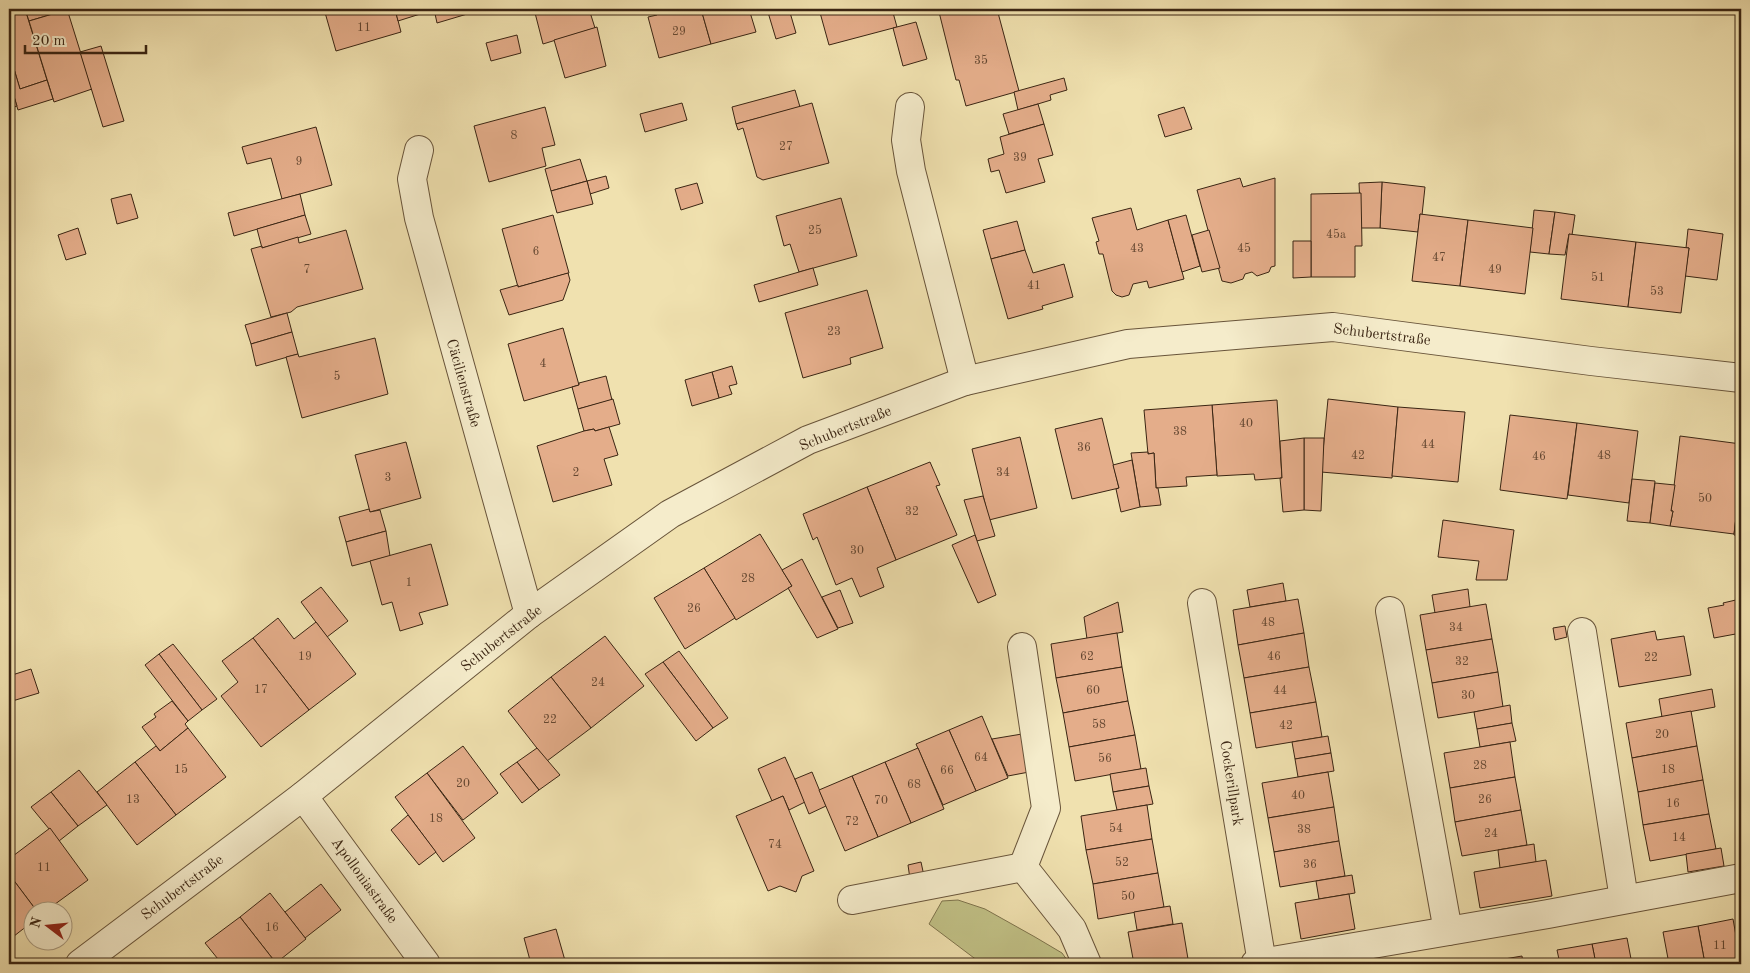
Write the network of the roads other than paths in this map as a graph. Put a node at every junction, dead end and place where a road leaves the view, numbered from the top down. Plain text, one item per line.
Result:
1 (910, 107) dead end
2 (419, 150) dead end
3 (1741, 378) edge
4 (965, 382) junction
5 (1202, 603) dead end
6 (1390, 612) dead end
7 (529, 614) junction
8 (1582, 632) dead end
9 (1022, 647) dead end
10 (303, 796) junction
11 (1023, 867) junction
12 (1741, 878) edge
13 (1624, 899) junction
14 (852, 900) dead end
15 (1448, 931) junction
16 (80, 964) edge
17 (426, 964) edge
18 (1088, 964) edge
19 (1259, 964) edge

1 - 4 street
2 - 7 street, Cäcilienstraße
3 - 4 street, Schubertstraße
4 - 7 street, Schubertstraße
5 - 19 street, Cockerillpark
6 - 15 street
7 - 10 street, Schubertstraße
8 - 13 street
9 - 11 street
10 - 16 street, Schubertstraße
10 - 17 street, Apolloniastraße
11 - 14 street
11 - 18 street
12 - 13 street, Cockerillpark
13 - 15 street, Cockerillpark
15 - 19 street, Cockerillpark

